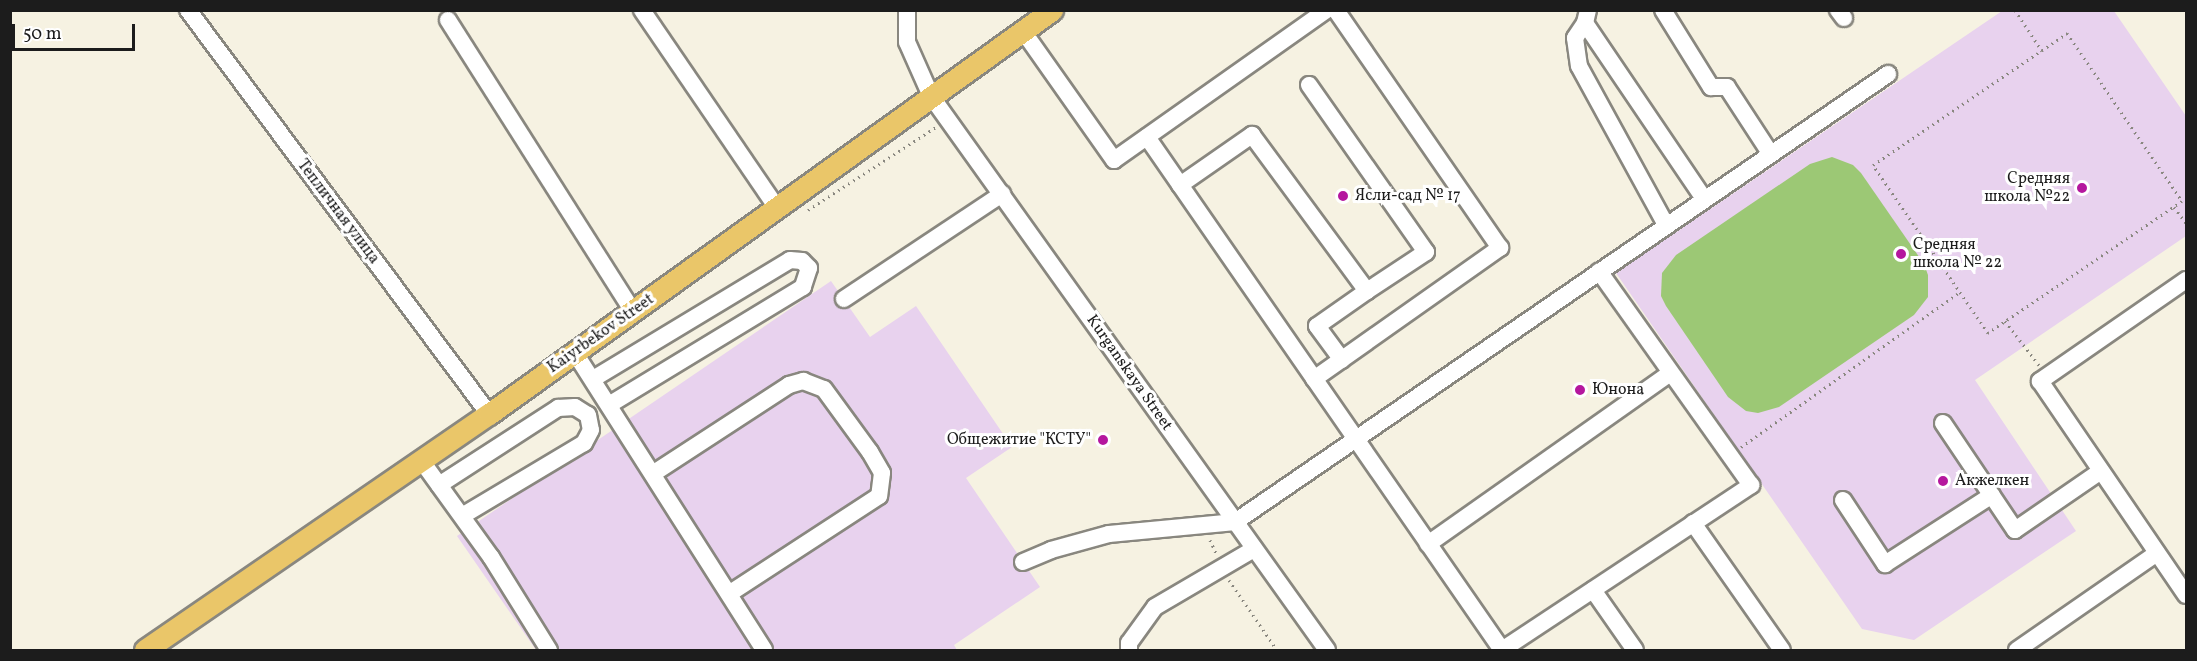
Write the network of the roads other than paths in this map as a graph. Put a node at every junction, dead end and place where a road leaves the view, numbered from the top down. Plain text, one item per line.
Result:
1 (188, 10) edge
2 (642, 10) edge
3 (907, 10) edge
4 (1052, 10) edge
5 (1327, 10) edge
6 (1336, 10) edge
7 (1663, 10) edge
8 (1587, 17) edge
9 (448, 20) dead end
10 (1023, 31) junction
11 (1888, 74) dead end
12 (1309, 85) dead end
13 (932, 96) junction
14 (1147, 137) junction
15 (1770, 153) junction
16 (1180, 185) junction
17 (1002, 194) junction
18 (1704, 199) junction
19 (778, 209) junction
20 (1666, 225) junction
21 (1599, 271) junction
22 (2187, 280) edge
23 (1367, 291) junction
24 (844, 299) dead end
25 (633, 311) junction
26 (575, 352) junction
27 (1342, 360) junction
28 (1670, 373) junction
29 (593, 379) junction
30 (1314, 379) junction
31 (609, 405) junction
32 (489, 414) junction
33 (1943, 423) dead end
34 (1356, 439) junction
35 (421, 460) junction
36 (2101, 471) junction
37 (654, 473) junction
38 (440, 485) junction
39 (1992, 495) junction
40 (1844, 500) dead end
41 (462, 516) junction
42 (1235, 522) junction
43 (1693, 523) junction
44 (1428, 543) junction
45 (1254, 549) junction
46 (2157, 553) junction
47 (1023, 562) dead end
48 (1593, 590) junction
49 (730, 593) junction
50 (2187, 595) edge
51 (145, 651) edge
52 (549, 651) edge
53 (764, 651) edge
54 (1129, 651) edge
55 (1327, 651) edge
56 (1502, 651) edge
57 (1635, 651) edge
58 (1782, 651) edge
59 (2017, 651) edge

1 - 32 street, Тепличная улица
2 - 19 street
3 - 13 street, Kurganskaya Street
4 - 10 main road, Kaiyrbekov Street
5 - 14 street
6 - 27 street
7 - 15 street
8 - 18 street
8 - 20 street
9 - 25 street
10 - 13 main road, Kaiyrbekov Street
10 - 14 street
11 - 15 street
12 - 23 street
13 - 17 street, Kurganskaya Street
13 - 19 main road, Kaiyrbekov Street
14 - 16 street
15 - 18 street
16 - 23 street
16 - 30 street
17 - 24 street
17 - 42 street, Kurganskaya Street
18 - 20 street
19 - 25 main road, Kaiyrbekov Street
20 - 21 street
21 - 28 street
21 - 34 street
22 - 36 street
23 - 27 street
25 - 26 main road, Kaiyrbekov Street
26 - 29 street
26 - 32 main road, Kaiyrbekov Street
27 - 30 street
28 - 43 street
28 - 44 street
29 - 31 street
29 - 31 street
30 - 34 street
31 - 37 street
32 - 35 main road, Kaiyrbekov Street
33 - 39 street
34 - 42 street
34 - 44 street
35 - 38 street
35 - 51 main road, Kaiyrbekov Street
36 - 39 street
36 - 46 street
37 - 49 street
37 - 49 street
38 - 41 street
38 - 41 street
39 - 40 street
41 - 52 street
42 - 45 street, Kurganskaya Street
42 - 47 street
43 - 48 street
43 - 58 street
44 - 56 street
45 - 54 street
45 - 55 street, Kurganskaya Street
46 - 50 street
46 - 59 street
48 - 56 street
48 - 57 street
49 - 53 street

